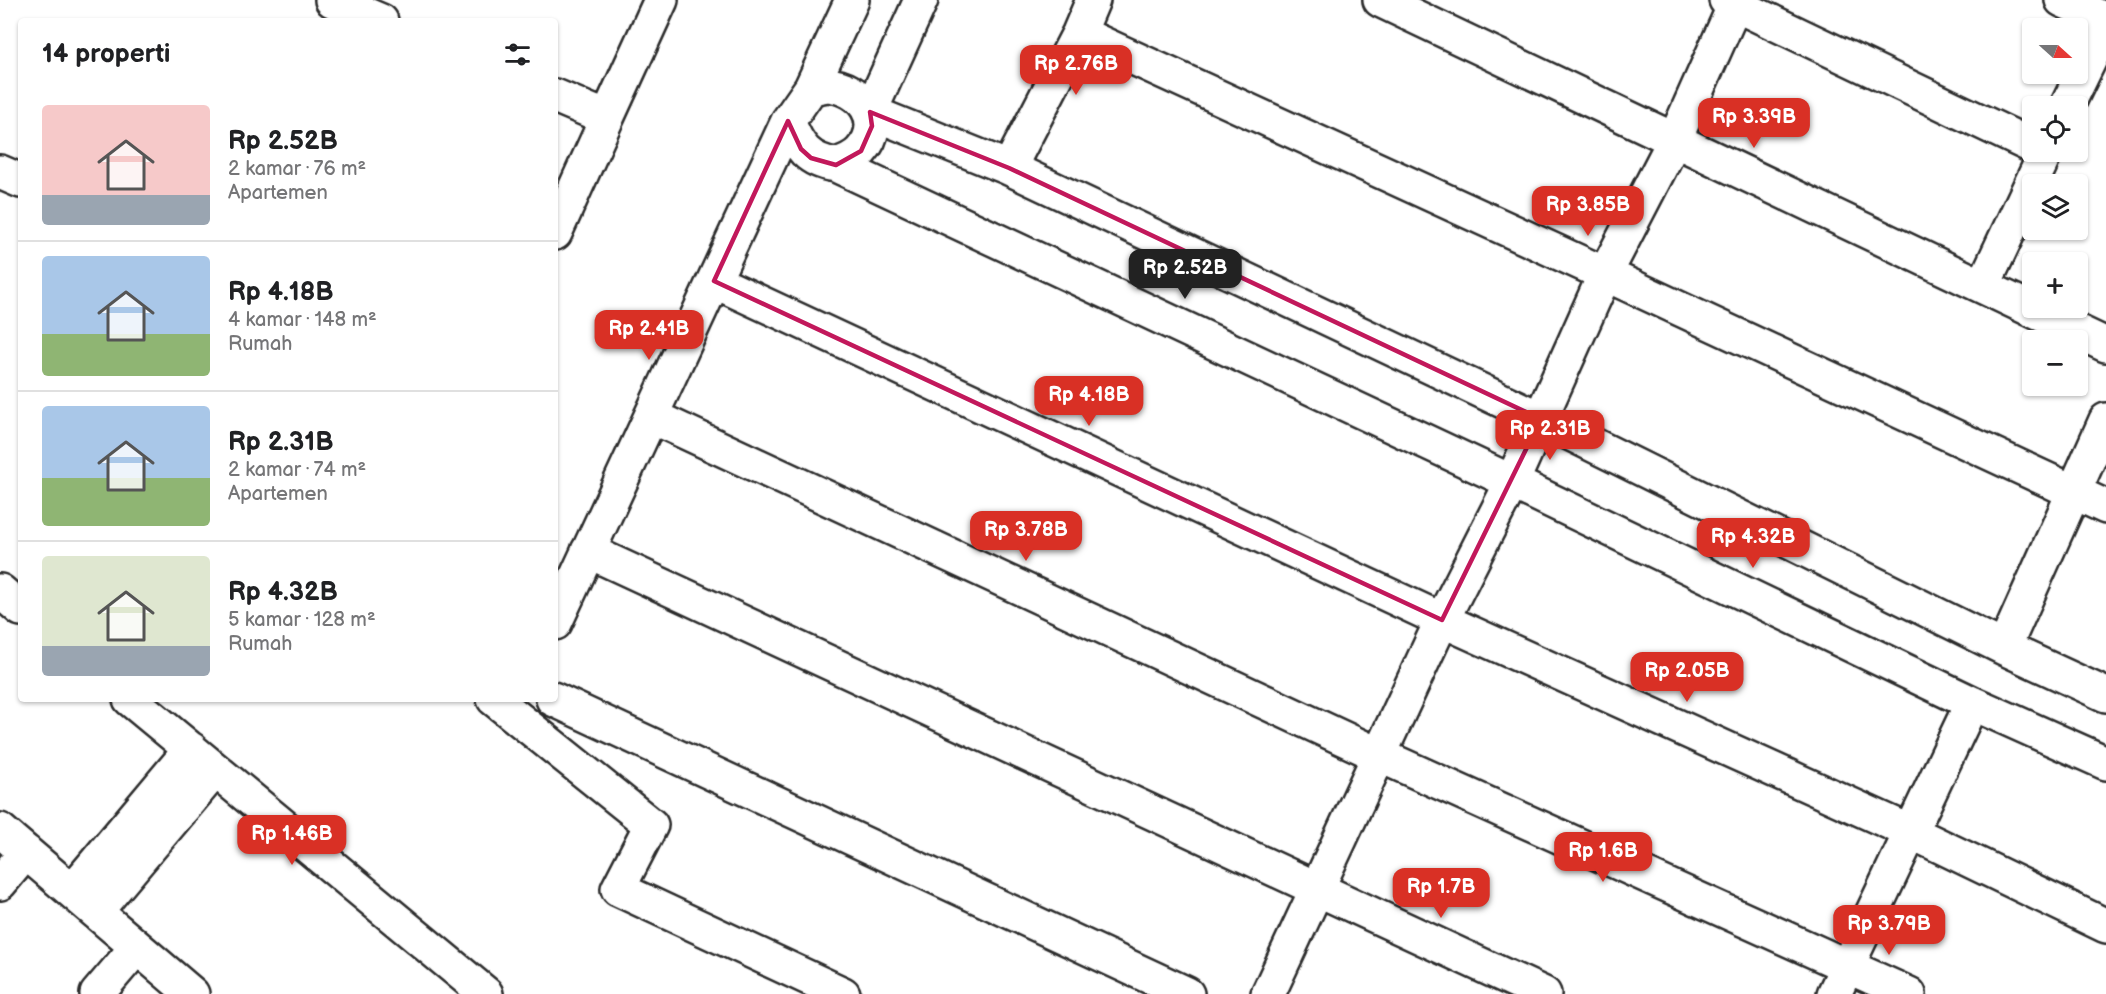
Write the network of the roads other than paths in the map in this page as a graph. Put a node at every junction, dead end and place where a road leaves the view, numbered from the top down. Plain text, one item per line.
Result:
1 (332, 0) edge
2 (661, 0) edge
3 (852, 0) edge
4 (921, 0) edge
5 (1093, 0) edge
6 (1380, 0) edge
7 (2062, 0) edge
8 (1732, 1) edge
9 (374, 18) edge
10 (2106, 20) edge
11 (2106, 26) edge
12 (1079, 33) junction
13 (811, 88) junction
14 (2072, 96) edge
15 (558, 97) edge
16 (870, 112) junction
17 (607, 118) junction
18 (789, 121) junction
19 (1675, 139) junction
20 (2022, 141) edge
21 (2040, 162) edge
22 (836, 165) junction
23 (1009, 168) junction
24 (0, 172) edge
25 (18, 180) edge
26 (558, 226) edge
27 (1605, 274) junction
28 (714, 281) junction
29 (1983, 286) junction
30 (2106, 345) edge
31 (651, 416) junction
32 (1541, 419) junction
33 (2106, 420) edge
34 (1512, 482) junction
35 (2073, 491) junction
36 (2106, 507) edge
37 (588, 551) junction
38 (0, 591) edge
39 (18, 606) edge
40 (558, 616) edge
41 (1442, 620) junction
42 (2004, 648) junction
43 (2106, 695) edge
44 (558, 701) edge
45 (134, 702) edge
46 (498, 702) edge
47 (1972, 703) junction
48 (1379, 755) junction
49 (203, 759) junction
50 (2106, 763) edge
51 (0, 830) edge
52 (1911, 832) junction
53 (26, 852) junction
54 (0, 883) edge
55 (1316, 890) junction
56 (84, 901) junction
57 (2106, 926) edge
58 (137, 947) junction
59 (1848, 965) junction
60 (811, 987) edge
61 (97, 994) edge
62 (192, 994) edge
63 (486, 994) edge
64 (843, 994) edge
65 (1187, 994) edge
66 (1268, 994) edge
67 (1544, 994) edge
68 (1834, 994) edge
69 (1909, 994) edge

1 - 9 street
2 - 17 street
3 - 13 street
4 - 16 street
5 - 12 street
6 - 19 street
7 - 10 street
8 - 19 street
8 - 20 street
11 - 14 street
12 - 23 street
12 - 27 street
13 - 16 street
13 - 18 street
15 - 17 street
16 - 22 street
16 - 23 street
17 - 26 street
18 - 22 street
18 - 28 street
19 - 27 street
19 - 29 street
21 - 29 street
22 - 34 street
23 - 32 street
24 - 25 street
27 - 32 street
27 - 35 street
28 - 31 street
28 - 41 street
29 - 30 street
31 - 37 street
31 - 48 street
32 - 34 street
32 - 42 street
33 - 35 street
34 - 41 street
34 - 47 street
35 - 36 street
35 - 42 street
37 - 40 street
37 - 55 street
38 - 39 street
41 - 48 street
41 - 52 street
42 - 43 street
44 - 65 street
45 - 49 street
46 - 60 street
47 - 50 street
47 - 52 street
48 - 55 street
48 - 59 street
49 - 56 street
49 - 63 street
51 - 53 street
52 - 57 street
52 - 59 street
53 - 54 street
53 - 56 street
55 - 66 street
55 - 67 street
56 - 58 street
58 - 61 street
58 - 62 street
59 - 68 street
59 - 69 street
60 - 64 street

